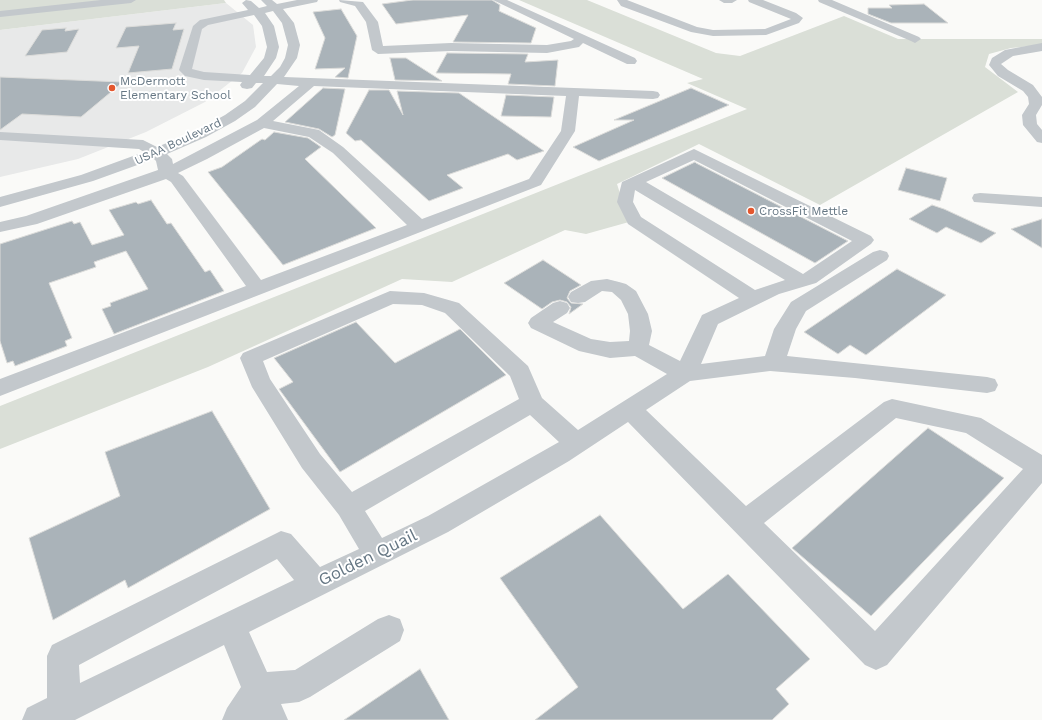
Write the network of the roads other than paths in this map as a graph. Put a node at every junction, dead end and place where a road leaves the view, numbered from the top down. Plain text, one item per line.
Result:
1 (131, 0) edge
2 (243, 0) edge
3 (313, 0) edge
4 (349, 0) edge
5 (498, 0) edge
6 (622, 0) edge
7 (724, 0) edge
8 (732, 0) edge
9 (753, 0) edge
10 (823, 0) edge
11 (266, 7) edge
12 (0, 14) edge
13 (582, 38) junction
14 (915, 39) dead end
15 (1042, 47) edge
16 (1009, 53) junction
17 (631, 61) dead end
18 (1027, 62) dead end
19 (254, 78) junction
20 (276, 80) junction
21 (310, 83) junction
22 (573, 92) junction
23 (653, 95) dead end
24 (235, 96) dead end
25 (210, 114) dead end
26 (262, 123) junction
27 (0, 136) edge
28 (1042, 139) edge
29 (149, 150) junction
30 (166, 172) junction
31 (634, 182) junction
32 (0, 188) edge
33 (980, 198) dead end
34 (0, 202) edge
35 (1042, 202) edge
36 (0, 227) edge
37 (420, 227) junction
38 (880, 256) dead end
39 (801, 281) junction
40 (258, 289) junction
41 (578, 297) dead end
42 (753, 298) junction
43 (560, 308) dead end
44 (638, 348) junction
45 (773, 364) junction
46 (685, 374) junction
47 (987, 385) dead end
48 (0, 388) edge
49 (532, 403) junction
50 (630, 409) junction
51 (577, 443) junction
52 (348, 507) junction
53 (746, 522) junction
54 (377, 554) junction
55 (316, 584) junction
56 (232, 625) junction
57 (389, 630) dead end
58 (258, 689) junction
59 (51, 714) edge
60 (240, 720) edge
61 (272, 720) edge

1 - 12 street
2 - 11 street, USAA Boulevard
3 - 11 street
4 - 13 street
5 - 13 street
6 - 9 street
7 - 8 street
10 - 14 street
11 - 19 street, USAA Boulevard
11 - 19 street
11 - 20 street, USAA Boulevard
13 - 17 street
15 - 16 street
16 - 18 street
16 - 28 street
19 - 20 street
19 - 24 street, USAA Boulevard
20 - 21 street
20 - 29 street, USAA Boulevard
21 - 22 street
21 - 26 street
22 - 23 street
22 - 37 street
25 - 29 street, USAA Boulevard
26 - 30 street
26 - 37 street
27 - 29 street
29 - 30 street
29 - 32 street, USAA Boulevard
29 - 34 street, USAA Boulevard
30 - 36 street
30 - 40 street
31 - 39 street
31 - 39 street
31 - 42 street
33 - 35 street
37 - 40 street
38 - 45 street
39 - 42 street
40 - 48 street
41 - 44 street
42 - 46 street
43 - 44 street
44 - 46 street
45 - 46 street
45 - 47 street
46 - 50 street, Golden Quail
49 - 51 street
49 - 52 street
49 - 52 street
50 - 51 street, Golden Quail
50 - 53 street
51 - 54 street, Golden Quail
52 - 54 street
53 - 53 street
54 - 55 street, Golden Quail
55 - 56 street, Golden Quail
55 - 59 street
56 - 58 street
56 - 59 street, Golden Quail
57 - 58 street
58 - 60 street
58 - 61 street

